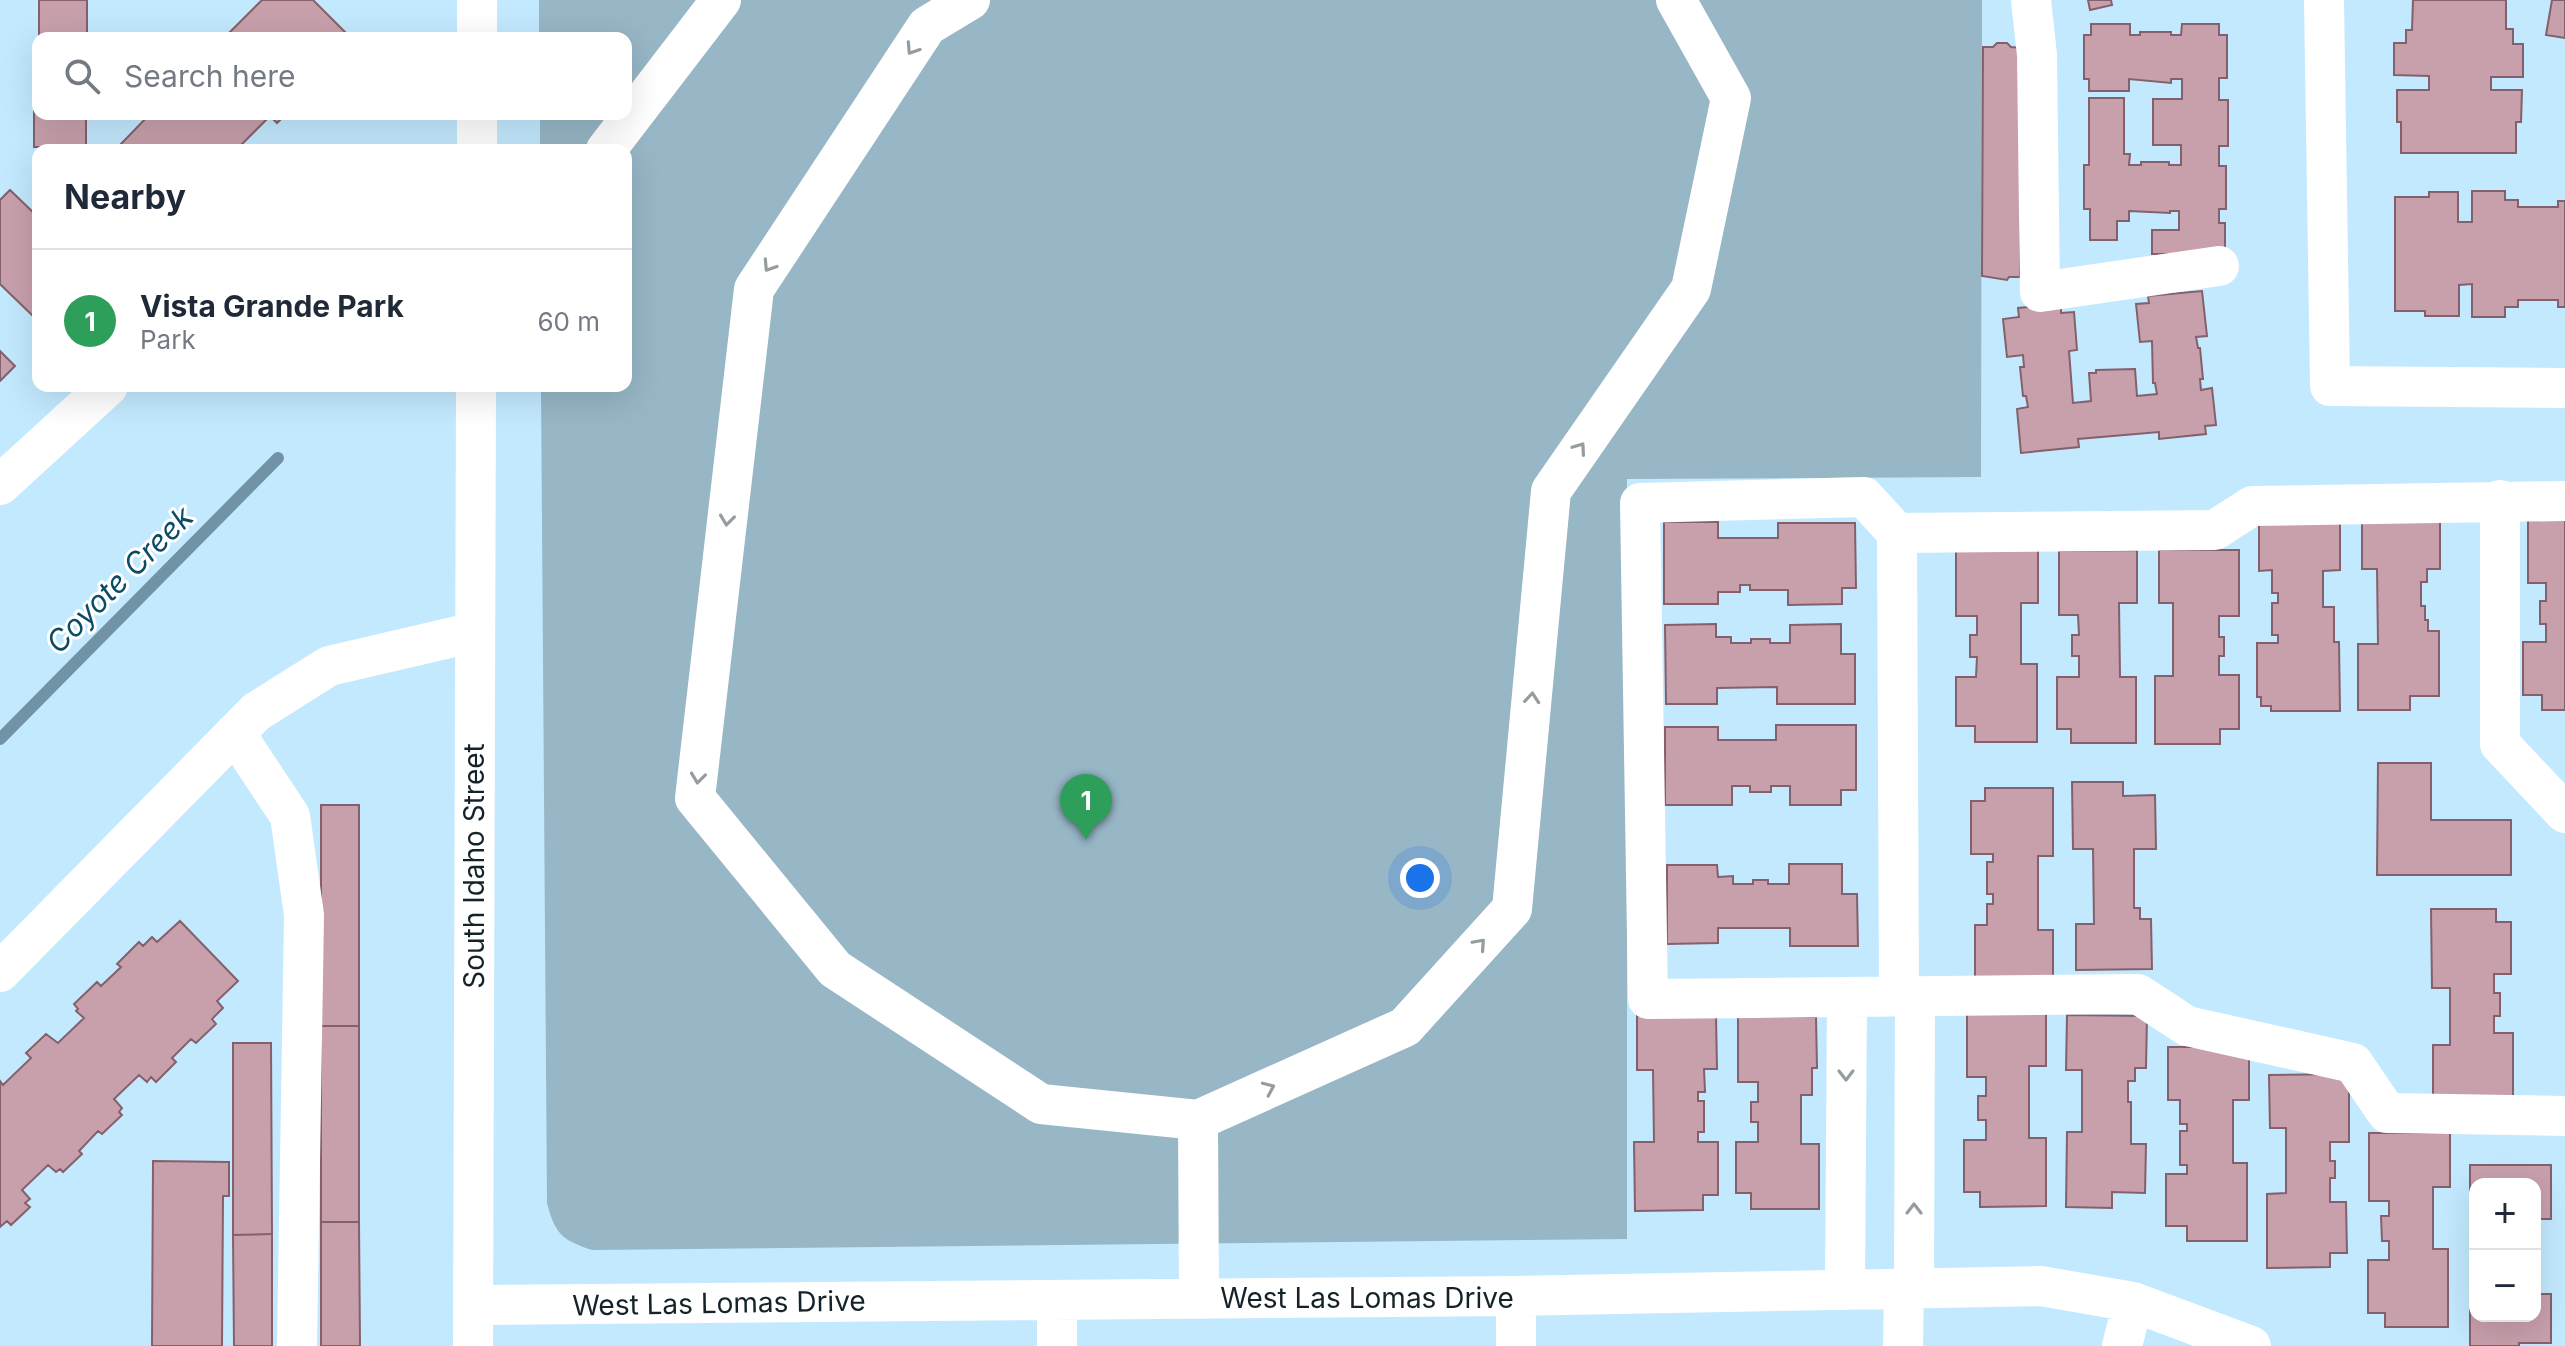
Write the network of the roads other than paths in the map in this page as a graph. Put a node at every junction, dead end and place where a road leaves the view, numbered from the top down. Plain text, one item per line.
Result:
1 (477, 0) edge
2 (721, 0) edge
3 (970, 0) edge
4 (1676, 0) edge
5 (2031, 0) edge
6 (2324, 0) edge
7 (477, 32) edge
8 (632, 116) edge
9 (477, 120) edge
10 (629, 120) edge
11 (477, 144) edge
12 (611, 144) edge
13 (2219, 266) dead end
14 (2565, 388) edge
15 (101, 392) edge
16 (476, 392) edge
17 (0, 485) edge
18 (2500, 500) junction
19 (2565, 501) edge
20 (1897, 533) junction
21 (475, 632) junction
22 (235, 733) junction
23 (2565, 813) edge
24 (0, 972) edge
25 (1907, 996) junction
26 (1847, 997) junction
27 (2565, 1116) edge
28 (1198, 1120) junction
29 (1909, 1288) junction
30 (1845, 1290) junction
31 (1516, 1296) junction
32 (1199, 1299) junction
33 (1057, 1300) junction
34 (2133, 1302) junction
35 (473, 1305) junction
36 (297, 1346) edge
37 (473, 1346) edge
38 (1057, 1346) edge
39 (1516, 1346) edge
40 (1903, 1346) edge
41 (2122, 1346) edge
42 (2251, 1346) edge

1 - 7 street
2 - 8 street
3 -> 28 street
28 -> 4 street
5 - 13 street
6 - 14 street
9 - 11 street
10 - 12 street
15 - 17 street
16 - 21 street, South Idaho Street
18 - 19 street
18 - 20 street
18 - 23 street
20 - 25 street
20 - 26 street
21 - 22 street
21 - 35 street, South Idaho Street
22 - 24 street
22 - 36 street
25 - 26 street
25 - 27 street
29 -> 25 street
26 -> 30 street
28 - 32 street
29 - 30 street, West Las Lomas Drive
29 - 34 street, West Las Lomas Drive
29 - 40 street
30 - 31 street, West Las Lomas Drive
31 - 32 street, West Las Lomas Drive
31 - 39 street
32 - 33 street, West Las Lomas Drive
33 - 35 street, West Las Lomas Drive
33 - 38 street
34 - 41 street
34 - 42 street, West Las Lomas Drive
35 - 37 street, South Idaho Street

